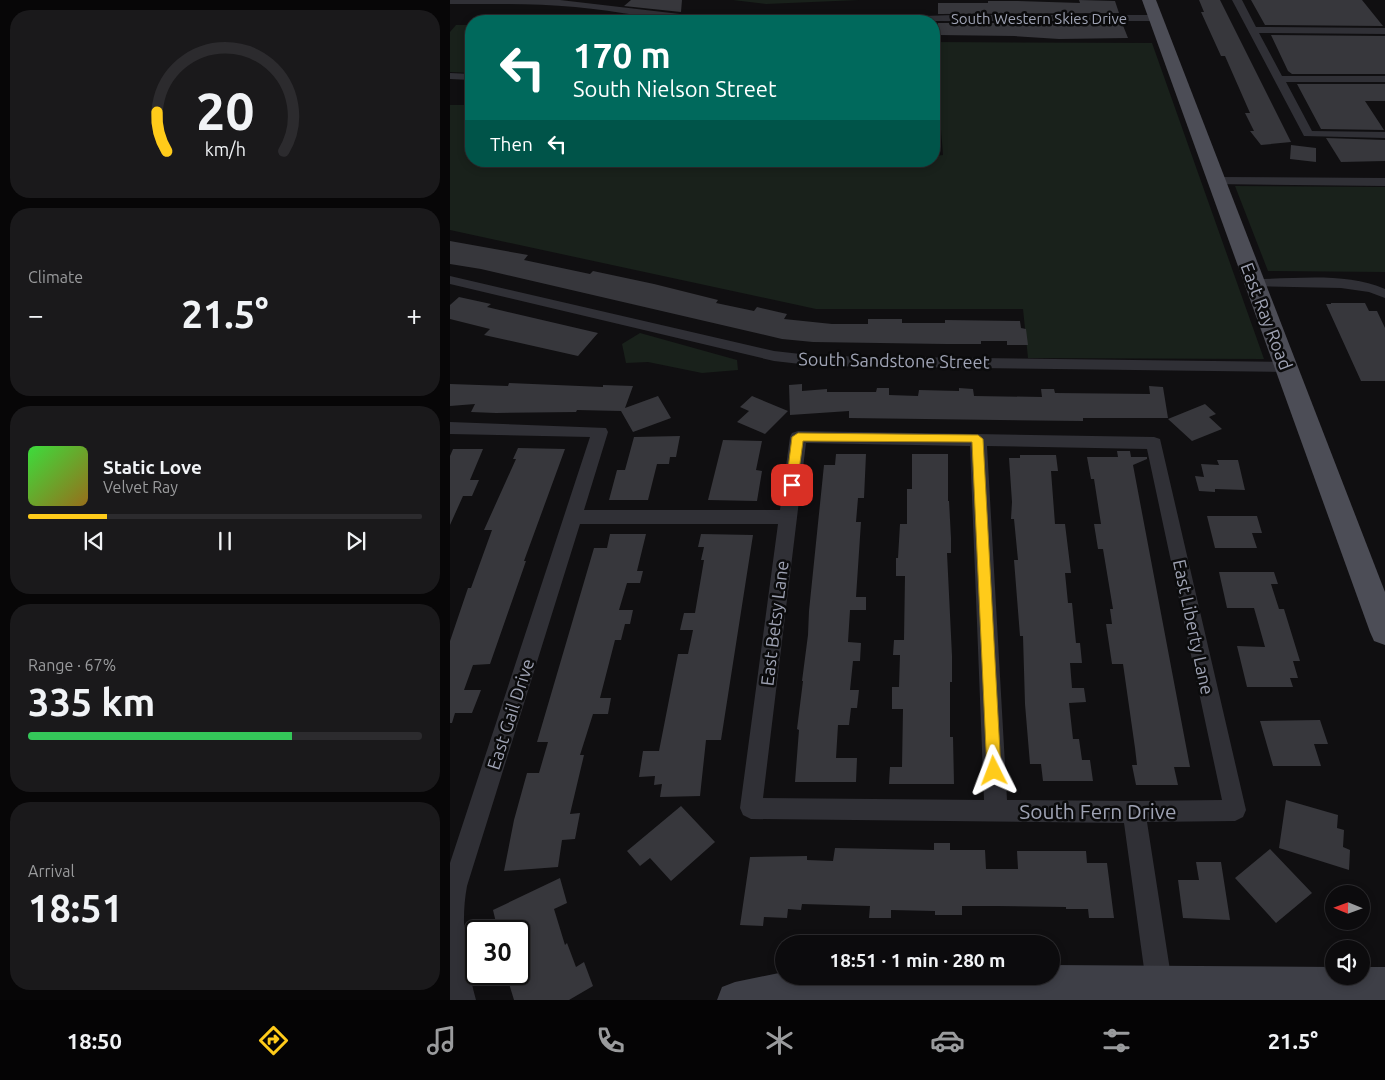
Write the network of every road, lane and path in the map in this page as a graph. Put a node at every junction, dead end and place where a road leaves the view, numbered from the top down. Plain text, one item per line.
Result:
1 (1238, 0) edge
2 (450, 1) edge
3 (1153, 9) edge
4 (640, 15) edge
5 (940, 19) edge
6 (1253, 30) junction
7 (1385, 31) edge
8 (450, 76) edge
9 (465, 77) edge
10 (1279, 79) junction
11 (1385, 79) edge
12 (1385, 135) edge
13 (1217, 181) junction
14 (1385, 182) edge
15 (450, 280) edge
16 (1257, 288) junction
17 (1385, 294) edge
18 (1286, 367) junction
19 (450, 428) edge
20 (978, 439) junction
21 (573, 517) junction
22 (787, 518) junction
23 (1385, 632) edge
24 (751, 808) joint
25 (996, 810) junction
26 (1235, 810) joint
27 (1134, 812) junction
28 (458, 846) edge
29 (1159, 983) junction
30 (1385, 985) edge
31 (981, 991) edge
32 (463, 1000) edge
33 (735, 1000) edge

1 - 6 street
2 - 4 street
3 - 5 street, South Western Skies Drive
3 - 13 main road, East Ray Road
6 - 7 street
6 - 10 street
8 - 9 street
10 - 11 street
10 - 12 street
13 - 14 street
13 - 16 main road, East Ray Road
15 - 18 street, South Sandstone Street
16 - 17 street
16 - 18 main road, East Ray Road
18 - 23 main road, East Ray Road
19 - 21 street, East Gail Drive
20 - 22 street, East Betsy Lane
20 - 25 street
20 - 26 street, East Liberty Lane
21 - 22 street
21 - 28 street, East Gail Drive
22 - 24 street, East Betsy Lane
24 - 25 street, South Fern Drive
25 - 27 street, South Fern Drive
26 - 27 street, South Fern Drive
27 - 29 street
28 - 32 street, East Gail Drive
29 - 30 street
29 - 31 street
31 - 33 street

